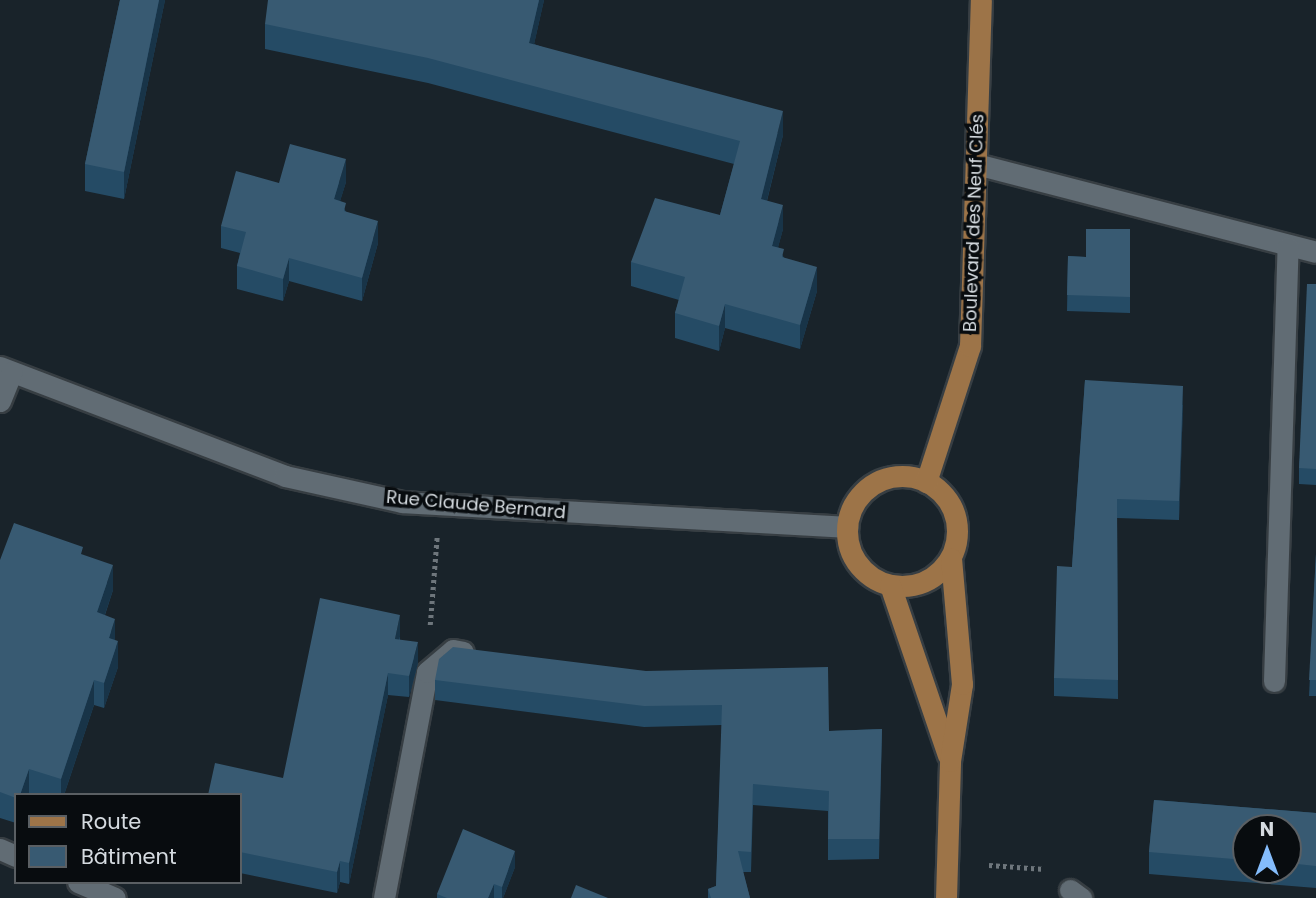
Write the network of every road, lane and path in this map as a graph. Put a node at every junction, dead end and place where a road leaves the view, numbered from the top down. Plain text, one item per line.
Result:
1 (981, 0) edge
2 (976, 164) junction
3 (1288, 247) junction
4 (1316, 252) edge
5 (6, 370) edge
6 (0, 401) edge
7 (926, 482) junction
8 (439, 505) junction
9 (847, 527) junction
10 (951, 558) junction
11 (890, 585) junction
12 (480, 654) edge
13 (427, 672) junction
14 (1273, 681) dead end
15 (950, 761) junction
16 (989, 865) dead end
17 (1050, 870) dead end
18 (83, 884) edge
19 (115, 898) edge
20 (384, 898) edge
21 (946, 898) edge

1 - 2 main road, Boulevard des Neuf Clés
2 - 3 street
2 - 7 main road, Boulevard des Neuf Clés
3 - 4 street
3 - 14 street
5 - 6 street
5 - 8 street, Rue Claude Bernard
7 - 9 main road
7 - 10 main road
8 - 9 street, Rue Claude Bernard
8 - 13 path
9 - 11 main road
10 - 11 main road
10 - 15 main road
11 - 15 main road
12 - 13 street
13 - 20 street
15 - 21 main road
16 - 17 path
18 - 19 street

